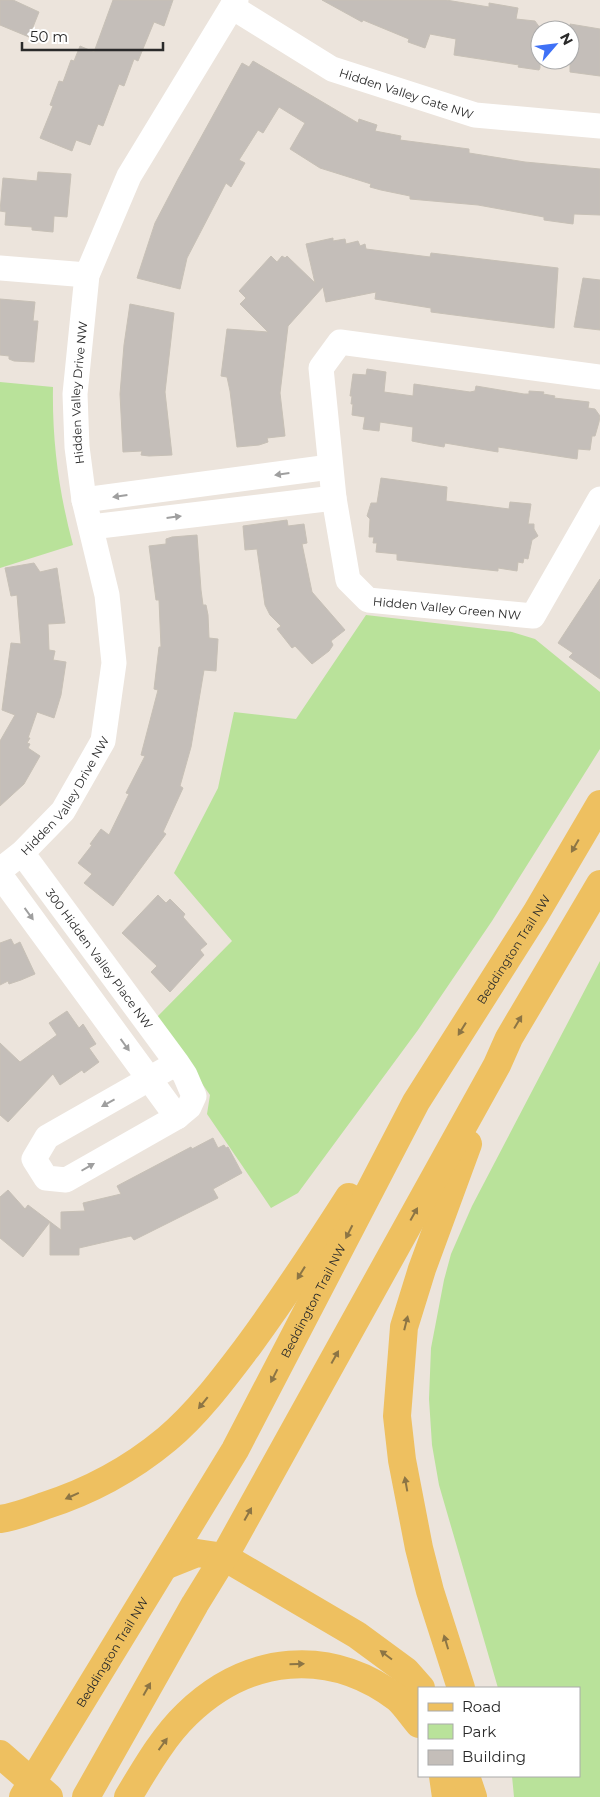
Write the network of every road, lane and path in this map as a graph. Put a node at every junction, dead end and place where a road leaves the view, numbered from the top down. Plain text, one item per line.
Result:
1 (234, 3) edge
2 (600, 126) edge
3 (0, 268) edge
4 (87, 275) junction
5 (600, 376) edge
6 (330, 467) junction
7 (334, 498) junction
8 (600, 499) edge
9 (84, 500) junction
10 (90, 527) junction
11 (600, 804) edge
12 (22, 853) junction
13 (0, 870) edge
14 (0, 875) edge
15 (600, 884) edge
16 (177, 1063) junction
17 (496, 1065) junction
18 (151, 1080) junction
19 (416, 1102) junction
20 (177, 1117) junction
21 (0, 1519) edge
22 (224, 1557) junction
23 (167, 1565) junction
24 (420, 1687) edge
25 (461, 1687) edge
26 (418, 1723) edge
27 (0, 1754) edge
28 (41, 1767) junction
29 (0, 1774) edge
30 (443, 1777) edge
31 (466, 1777) edge
32 (479, 1777) edge
33 (132, 1791) edge
34 (5, 1797) edge
35 (24, 1797) edge
36 (49, 1797) edge
37 (86, 1797) edge
38 (446, 1797) edge
39 (473, 1797) edge
40 (477, 1797) edge

1 - 2 street, Hidden Valley Gate NW
1 - 4 street, Hidden Valley Drive NW
3 - 4 street
4 - 9 street, Hidden Valley Drive NW
5 - 6 street, Hidden Valley Green NW
6 - 7 street, Hidden Valley Green NW
6 -> 9 street
7 - 8 street, Hidden Valley Green NW
10 -> 7 street
9 - 10 street, Hidden Valley Drive NW
10 - 12 street, Hidden Valley Drive NW
11 -> 19 main road, Beddington Trail NW
12 - 13 street, Hidden Valley Drive NW
12 - 16 street, 300 Hidden Valley Place NW
14 -> 18 street
17 -> 15 main road
16 - 18 street, 300 Hidden Valley Place NW
16 - 20 street, 300 Hidden Valley Place NW
22 -> 17 main road
25 -> 17 main road
18 - 20 street
18 -> 20 street, 300 Hidden Valley Place NW
19 -> 21 main road
19 -> 23 main road, Beddington Trail NW
22 - 23 main road
24 -> 22 main road
37 -> 22 main road
23 - 28 main road, Beddington Trail NW
33 -> 26 main road
27 - 36 main road
28 - 34 main road
28 - 35 main road, Beddington Trail NW
29 - 35 main road
30 - 38 main road
31 - 39 main road
32 - 40 main road

